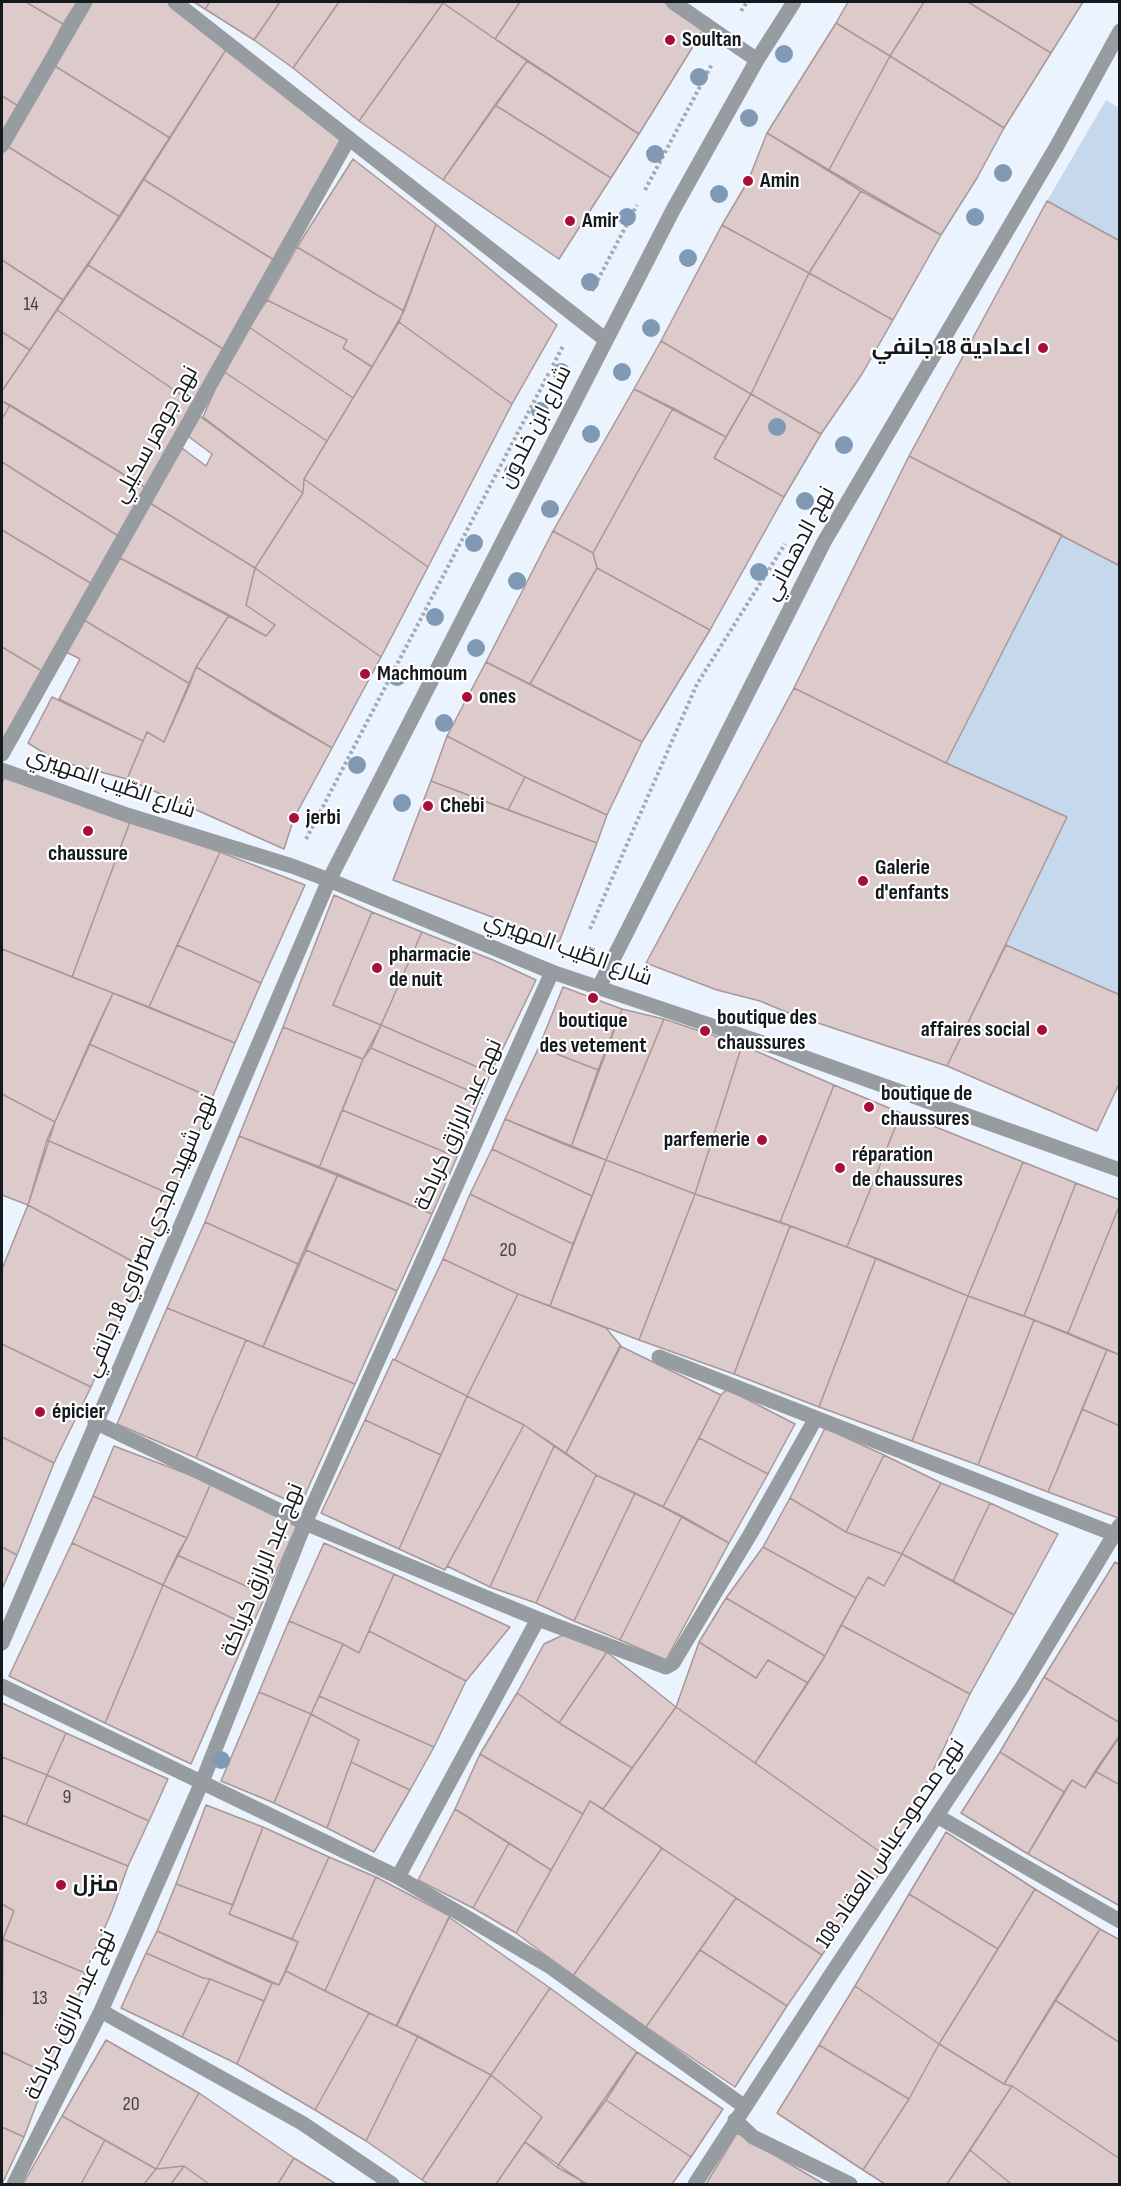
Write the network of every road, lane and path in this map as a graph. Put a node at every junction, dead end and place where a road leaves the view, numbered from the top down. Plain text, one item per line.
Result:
1 (85, 2) edge
2 (175, 2) edge
3 (673, 2) edge
4 (747, 2) edge
5 (794, 2) edge
6 (1119, 31) edge
7 (724, 36) junction
8 (1114, 56) edge
9 (757, 60) junction
10 (349, 138) junction
11 (2, 145) edge
12 (644, 192) dead end
13 (638, 203) dead end
14 (577, 318) junction
15 (606, 340) junction
16 (2, 754) edge
17 (2, 770) edge
18 (292, 866) junction
19 (329, 880) junction
20 (552, 972) junction
21 (599, 987) junction
22 (1119, 1170) edge
23 (659, 1357) dead end
24 (816, 1418) junction
25 (95, 1422) junction
26 (305, 1523) junction
27 (1117, 1529) edge
28 (538, 1619) junction
29 (2, 1642) edge
30 (2, 1686) edge
31 (202, 1782) junction
32 (938, 1816) junction
33 (398, 1876) junction
34 (1119, 1921) edge
35 (101, 2012) junction
36 (745, 2107) junction
37 (735, 2120) junction
38 (14, 2184) edge
39 (392, 2184) edge
40 (695, 2184) edge
41 (850, 2184) edge

1 - 11 street
2 - 10 street
3 - 7 street
4 - 7 path
5 - 9 street, شارع ابن خلدون
6 - 8 street, نهج الدهماني
7 - 9 street
7 - 12 path
8 - 21 street, نهج الدهماني
9 - 15 street, شارع ابن خلدون
10 - 14 street
10 - 16 street, نهج جوهر سكيلي
13 - 14 path
14 - 15 street
14 - 18 path
15 - 19 street, شارع ابن خلدون
17 - 18 street, شارع الطّيب المهيري
18 - 19 street, شارع الطّيب المهيري
19 - 20 street, شارع الطّيب المهيري
19 - 25 street, نهج شهيد مجدي نصراوي 18 جانفي
20 - 21 street, شارع الطّيب المهيري
20 - 26 street, نهج عبد الرازق كرباكة
21 - 22 street, شارع الطّيب المهيري
23 - 24 street
24 - 27 street
24 - 28 street
25 - 26 street
25 - 29 street, نهج شهيد مجدي نصراوي 18 جانفي
26 - 28 street
26 - 31 street, نهج عبد الرازق كرباكة
27 - 32 street, نهج محمودعباس العقاد 108
28 - 33 street
30 - 31 street
31 - 33 street
31 - 35 street, نهج عبد الرازق كرباكة
32 - 34 street
32 - 36 street, نهج محمودعباس العقاد 108
33 - 36 street
35 - 38 street, نهج عبد الرازق كرباكة
35 - 39 street
36 - 37 street, نهج محمودعباس العقاد 108
37 - 40 street, نهج محمودعباس العقاد 108
37 - 41 street

